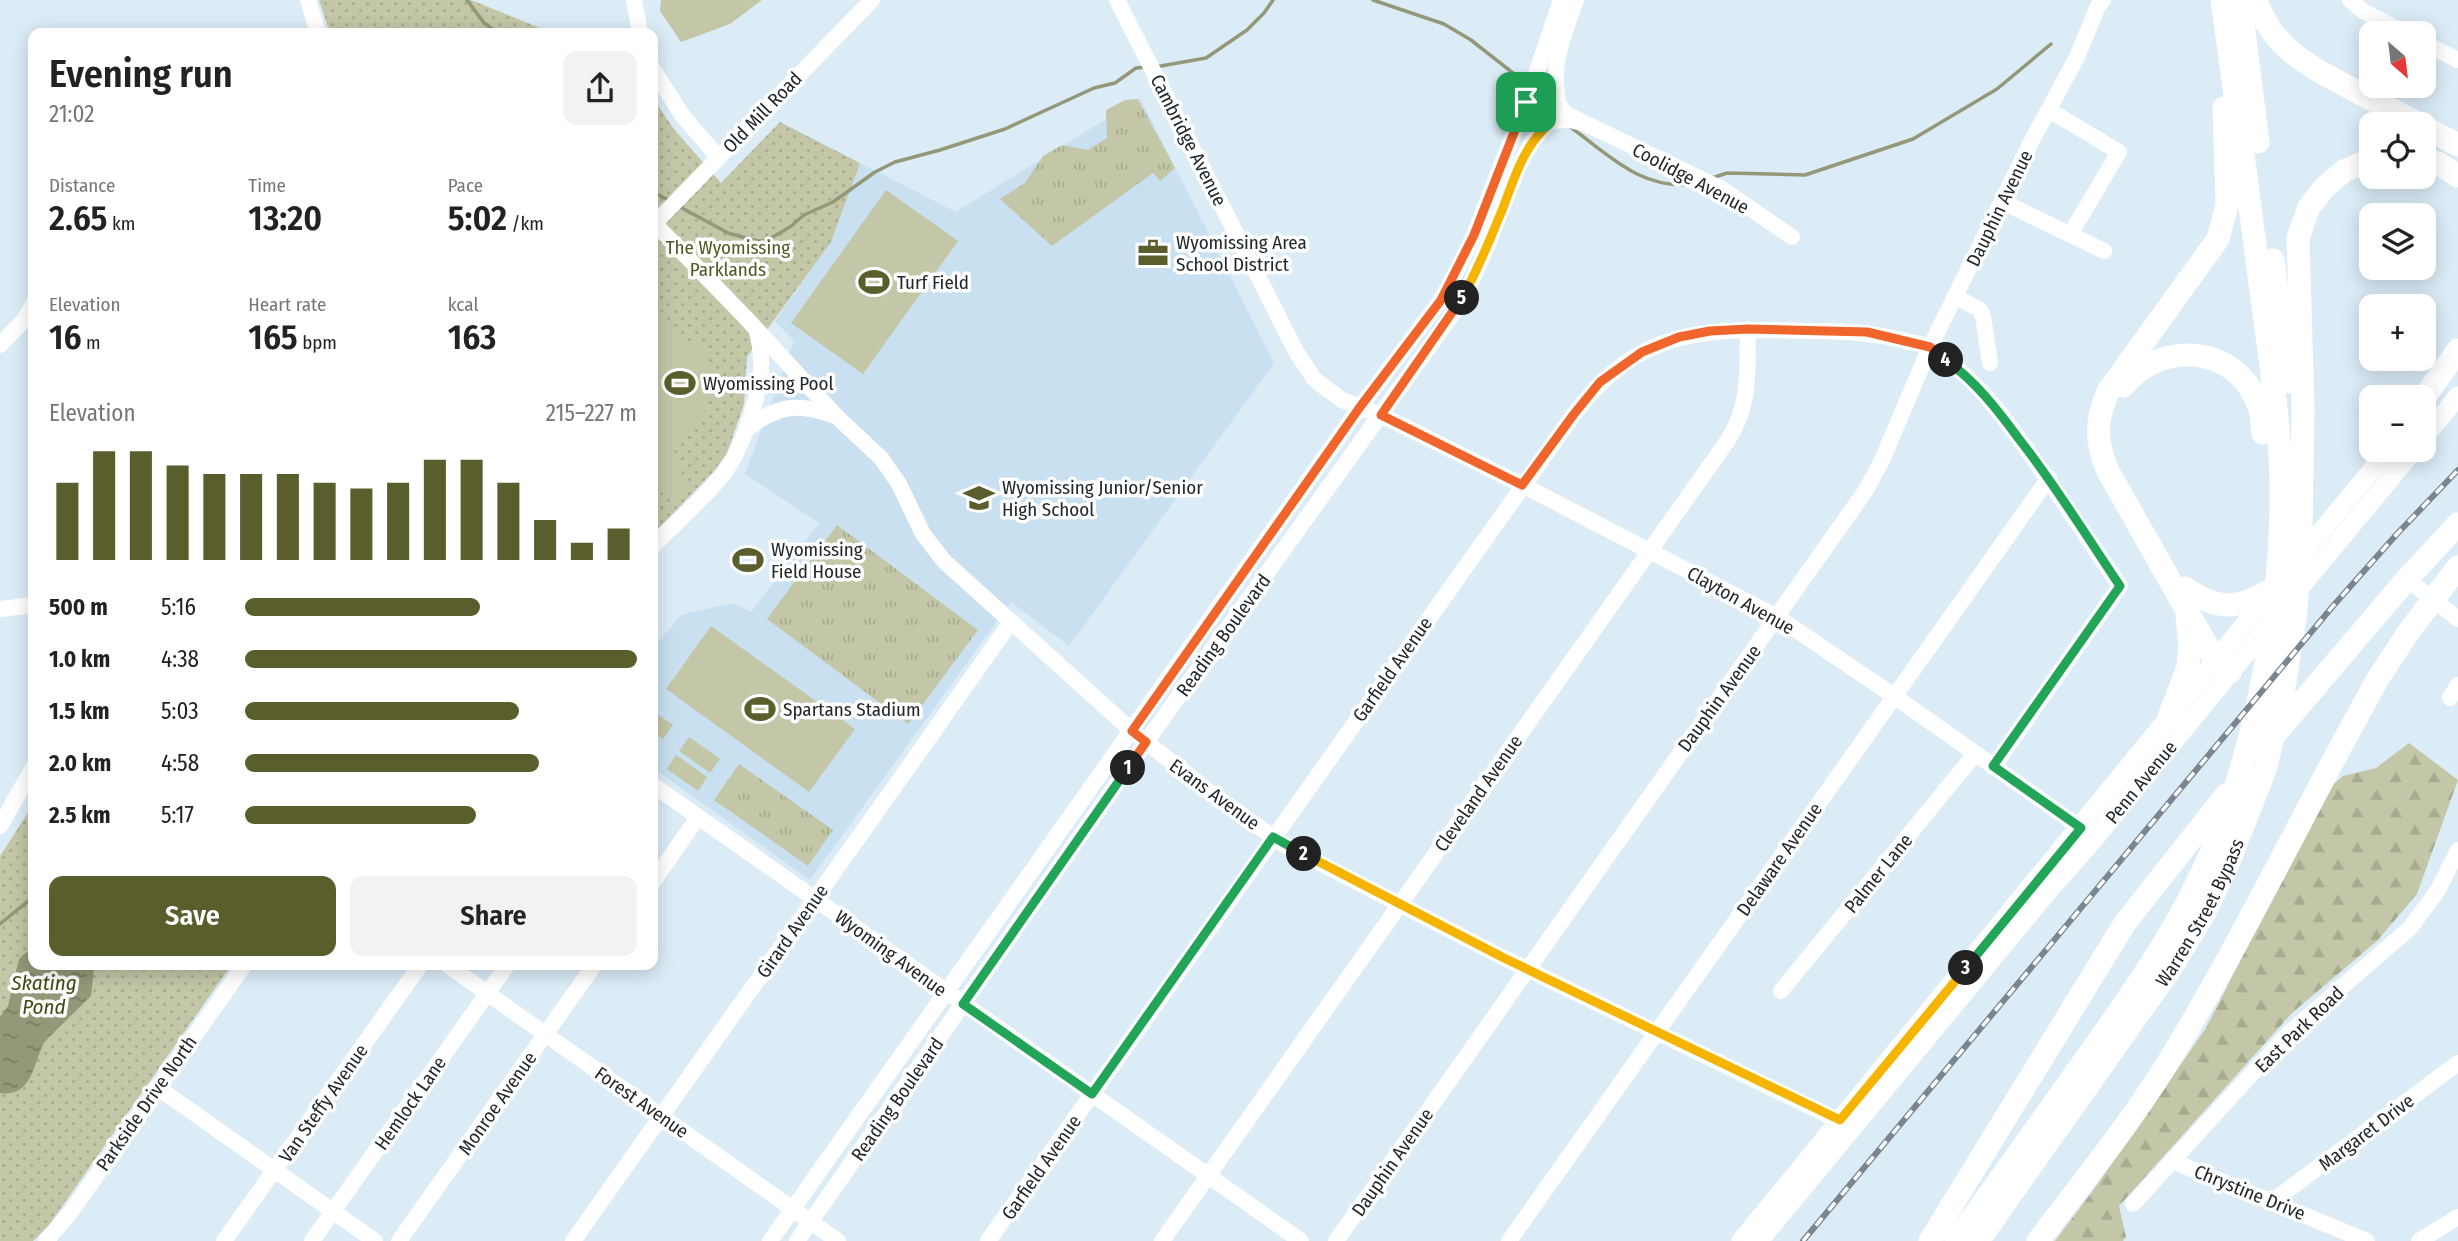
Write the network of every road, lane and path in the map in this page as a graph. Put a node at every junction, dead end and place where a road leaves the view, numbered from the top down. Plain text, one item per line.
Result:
1 (308, 0) edge
2 (634, 0) edge
3 (872, 0) edge
4 (1117, 0) edge
5 (1561, 0) edge
6 (1576, 0) edge
7 (2103, 0) edge
8 (2221, 0) edge
9 (2240, 0) edge
10 (2256, 0) edge
11 (2350, 0) edge
12 (2383, 21) edge
13 (316, 28) edge
14 (639, 28) edge
15 (2436, 49) edge
16 (2458, 60) edge
17 (658, 77) edge
18 (1526, 102) junction
19 (1558, 104) junction
20 (2049, 110) junction
21 (2397, 112) edge
22 (1551, 122) junction
23 (1586, 124) junction
24 (2436, 133) edge
25 (2455, 143) edge
26 (718, 157) junction
27 (2436, 162) edge
28 (2359, 164) edge
29 (2458, 176) edge
30 (2003, 202) junction
31 (658, 219) edge
32 (658, 229) edge
33 (2071, 233) junction
34 (1792, 237) dead end
35 (2104, 251) dead end
36 (1956, 297) junction
37 (28, 314) edge
38 (1748, 329) junction
39 (757, 331) junction
40 (0, 345) edge
41 (1930, 347) junction
42 (2458, 350) edge
43 (1990, 363) dead end
44 (2458, 367) edge
45 (2433, 385) edge
46 (2436, 393) edge
47 (2458, 396) edge
48 (1360, 407) junction
49 (1381, 415) junction
50 (837, 417) junction
51 (2436, 423) edge
52 (745, 431) junction
53 (2378, 462) edge
54 (2402, 462) edge
55 (2049, 478) junction
56 (1522, 485) junction
57 (2458, 524) edge
58 (2301, 531) junction
59 (658, 541) edge
60 (1650, 551) junction
61 (2278, 558) junction
62 (2458, 567) edge
63 (2407, 579) junction
64 (2274, 588) junction
65 (2186, 599) junction
66 (2433, 601) junction
67 (28, 606) edge
68 (0, 609) edge
69 (1777, 617) junction
70 (2458, 619) edge
71 (1011, 622) junction
72 (2222, 661) junction
73 (1894, 696) junction
74 (2169, 717) junction
75 (1132, 731) junction
76 (1146, 742) junction
77 (1975, 754) junction
78 (1993, 766) junction
79 (28, 777) edge
80 (658, 789) edge
81 (698, 817) junction
82 (0, 826) edge
83 (2088, 833) junction
84 (1273, 837) junction
85 (2458, 850) edge
86 (658, 875) edge
87 (815, 899) junction
88 (1400, 904) junction
89 (1528, 969) junction
90 (241, 970) edge
91 (417, 970) edge
92 (454, 970) edge
93 (504, 970) edge
94 (591, 970) edge
95 (1781, 991) dead end
96 (946, 992) junction
97 (488, 994) junction
98 (963, 1004) junction
99 (1657, 1032) junction
100 (545, 1035) junction
101 (2458, 1063) edge
102 (157, 1087) junction
103 (1092, 1094) junction
104 (661, 1116) junction
105 (1847, 1124) junction
106 (2172, 1161) junction
107 (275, 1170) junction
108 (1208, 1176) junction
109 (2273, 1201) junction
110 (2133, 1204) dead end
111 (792, 1209) junction
112 (333, 1211) junction
113 (2458, 1217) edge
114 (811, 1222) junction
115 (46, 1241) edge
116 (224, 1241) edge
117 (312, 1241) edge
118 (375, 1241) edge
119 (399, 1241) edge
120 (573, 1241) edge
121 (770, 1241) edge
122 (797, 1241) edge
123 (838, 1241) edge
124 (988, 1241) edge
125 (1162, 1241) edge
126 (1300, 1241) edge
127 (1336, 1241) edge
128 (1509, 1241) edge
129 (1741, 1241) edge
130 (1759, 1241) edge
131 (1930, 1241) edge
132 (1956, 1241) edge
133 (1978, 1241) edge
134 (2038, 1241) edge
135 (2367, 1241) edge
136 (2419, 1241) edge

1 - 13 street
2 - 14 street
3 - 26 street, Old Mill Road
4 - 48 street, Cambridge Avenue
5 - 18 street, Reading Boulevard
6 - 19 street, Reading Boulevard
7 - 20 street, Dauphin Avenue
8 - 61 highway
8 - 65 highway
9 - 58 highway
10 - 21 highway
11 - 12 street
15 - 16 street
17 - 26 street
18 - 19 street, Coolidge Avenue
18 - 22 street, Coolidge Avenue
18 - 48 street, Reading Boulevard
19 - 22 street, Reading Boulevard
19 - 23 street, Coolidge Avenue
20 - 30 street, Dauphin Avenue
20 - 33 street
22 - 23 street, Coolidge Avenue
22 - 49 street, Reading Boulevard
23 - 34 street, Coolidge Avenue
24 - 25 highway
26 - 31 street, Old Mill Road
27 - 29 highway
28 - 58 highway
30 - 33 street
30 - 36 street, Dauphin Avenue
32 - 39 street, Evans Avenue
33 - 35 street
36 - 41 street, Dauphin Avenue
36 - 43 street
37 - 40 street
38 - 41 street, Garfield Avenue
38 - 56 street, Garfield Avenue
38 - 60 street, Cleveland Avenue
39 - 50 street, Evans Avenue
39 - 52 street
41 - 55 street
41 - 69 street, Dauphin Avenue
42 - 45 highway
44 - 46 main road
47 - 51 main road
48 - 49 street, Clayton Avenue
48 - 75 street, Reading Boulevard
49 - 56 street, Clayton Avenue
49 - 76 street, Reading Boulevard
50 - 52 street
50 - 71 street, Evans Avenue
52 - 59 street
53 - 64 main road, Penn Avenue
54 - 72 main road, Penn Avenue
55 - 73 street, Delaware Avenue
55 - 78 street
56 - 60 street, Clayton Avenue
56 - 84 street, Garfield Avenue
57 - 63 highway
58 - 133 highway, Warren Street Bypass
60 - 69 street, Clayton Avenue
60 - 88 street, Cleveland Avenue
61 - 65 highway
61 - 132 highway, Warren Street Bypass
62 - 66 highway
63 - 66 street
63 - 131 highway
64 - 65 highway
64 - 72 main road, Penn Avenue
65 - 72 highway
65 - 74 highway
66 - 70 street
66 - 134 highway
67 - 68 street
69 - 73 street, Clayton Avenue
69 - 89 street, Dauphin Avenue
71 - 75 street, Evans Avenue
71 - 87 street, Girard Avenue
72 - 74 main road, Penn Avenue
72 - 83 main road, Penn Avenue
73 - 77 street, Clayton Avenue
73 - 99 street, Delaware Avenue
74 - 83 main road, Penn Avenue
75 - 76 street, Evans Avenue
75 - 96 street, Reading Boulevard
76 - 84 street, Evans Avenue
76 - 98 street, Reading Boulevard
77 - 78 street, Clayton Avenue
77 - 95 street, Palmer Lane
78 - 83 street, Clayton Avenue
79 - 82 street
80 - 81 street, Wyoming Avenue
81 - 86 street
81 - 87 street, Wyoming Avenue
83 - 105 main road, Penn Avenue
84 - 88 street, Evans Avenue
84 - 103 street, Garfield Avenue
85 - 106 street, East Park Road
87 - 96 street, Wyoming Avenue
87 - 104 street, Girard Avenue
88 - 89 street, Evans Avenue
88 - 108 street, Cleveland Avenue
89 - 99 street, Evans Avenue
89 - 127 street, Dauphin Avenue
90 - 102 street, Parkside Drive North
91 - 107 street, Van Steffy Avenue
92 - 97 street, Forest Avenue
93 - 97 street, Hemlock Lane
94 - 100 street, Monroe Avenue
96 - 98 street, Wyoming Avenue
96 - 111 street, Reading Boulevard
97 - 100 street, Forest Avenue
97 - 112 street, Hemlock Lane
98 - 103 street, Wyoming Avenue
98 - 114 street, Reading Boulevard
99 - 105 street, Evans Avenue
99 - 128 street, Delaware Avenue
100 - 104 street, Forest Avenue
100 - 119 street, Monroe Avenue
101 - 109 street, Margaret Drive
102 - 107 street
102 - 115 street, Parkside Drive North
103 - 108 street, Wyoming Avenue
103 - 124 street, Garfield Avenue
104 - 111 street, Forest Avenue
104 - 120 street, Girard Avenue
105 - 129 main road, Penn Avenue
105 - 130 main road, Penn Avenue
106 - 109 street, Chrystine Drive
106 - 110 street, East Park Road
107 - 112 street
107 - 116 street, Van Steffy Avenue
108 - 125 street, Cleveland Avenue
108 - 126 street, Wyoming Avenue
109 - 135 street, Chrystine Drive
111 - 114 street, Forest Avenue
111 - 121 street, Reading Boulevard
112 - 117 street, Hemlock Lane
112 - 118 street
113 - 136 street
114 - 122 street, Reading Boulevard
114 - 123 street, Forest Avenue

